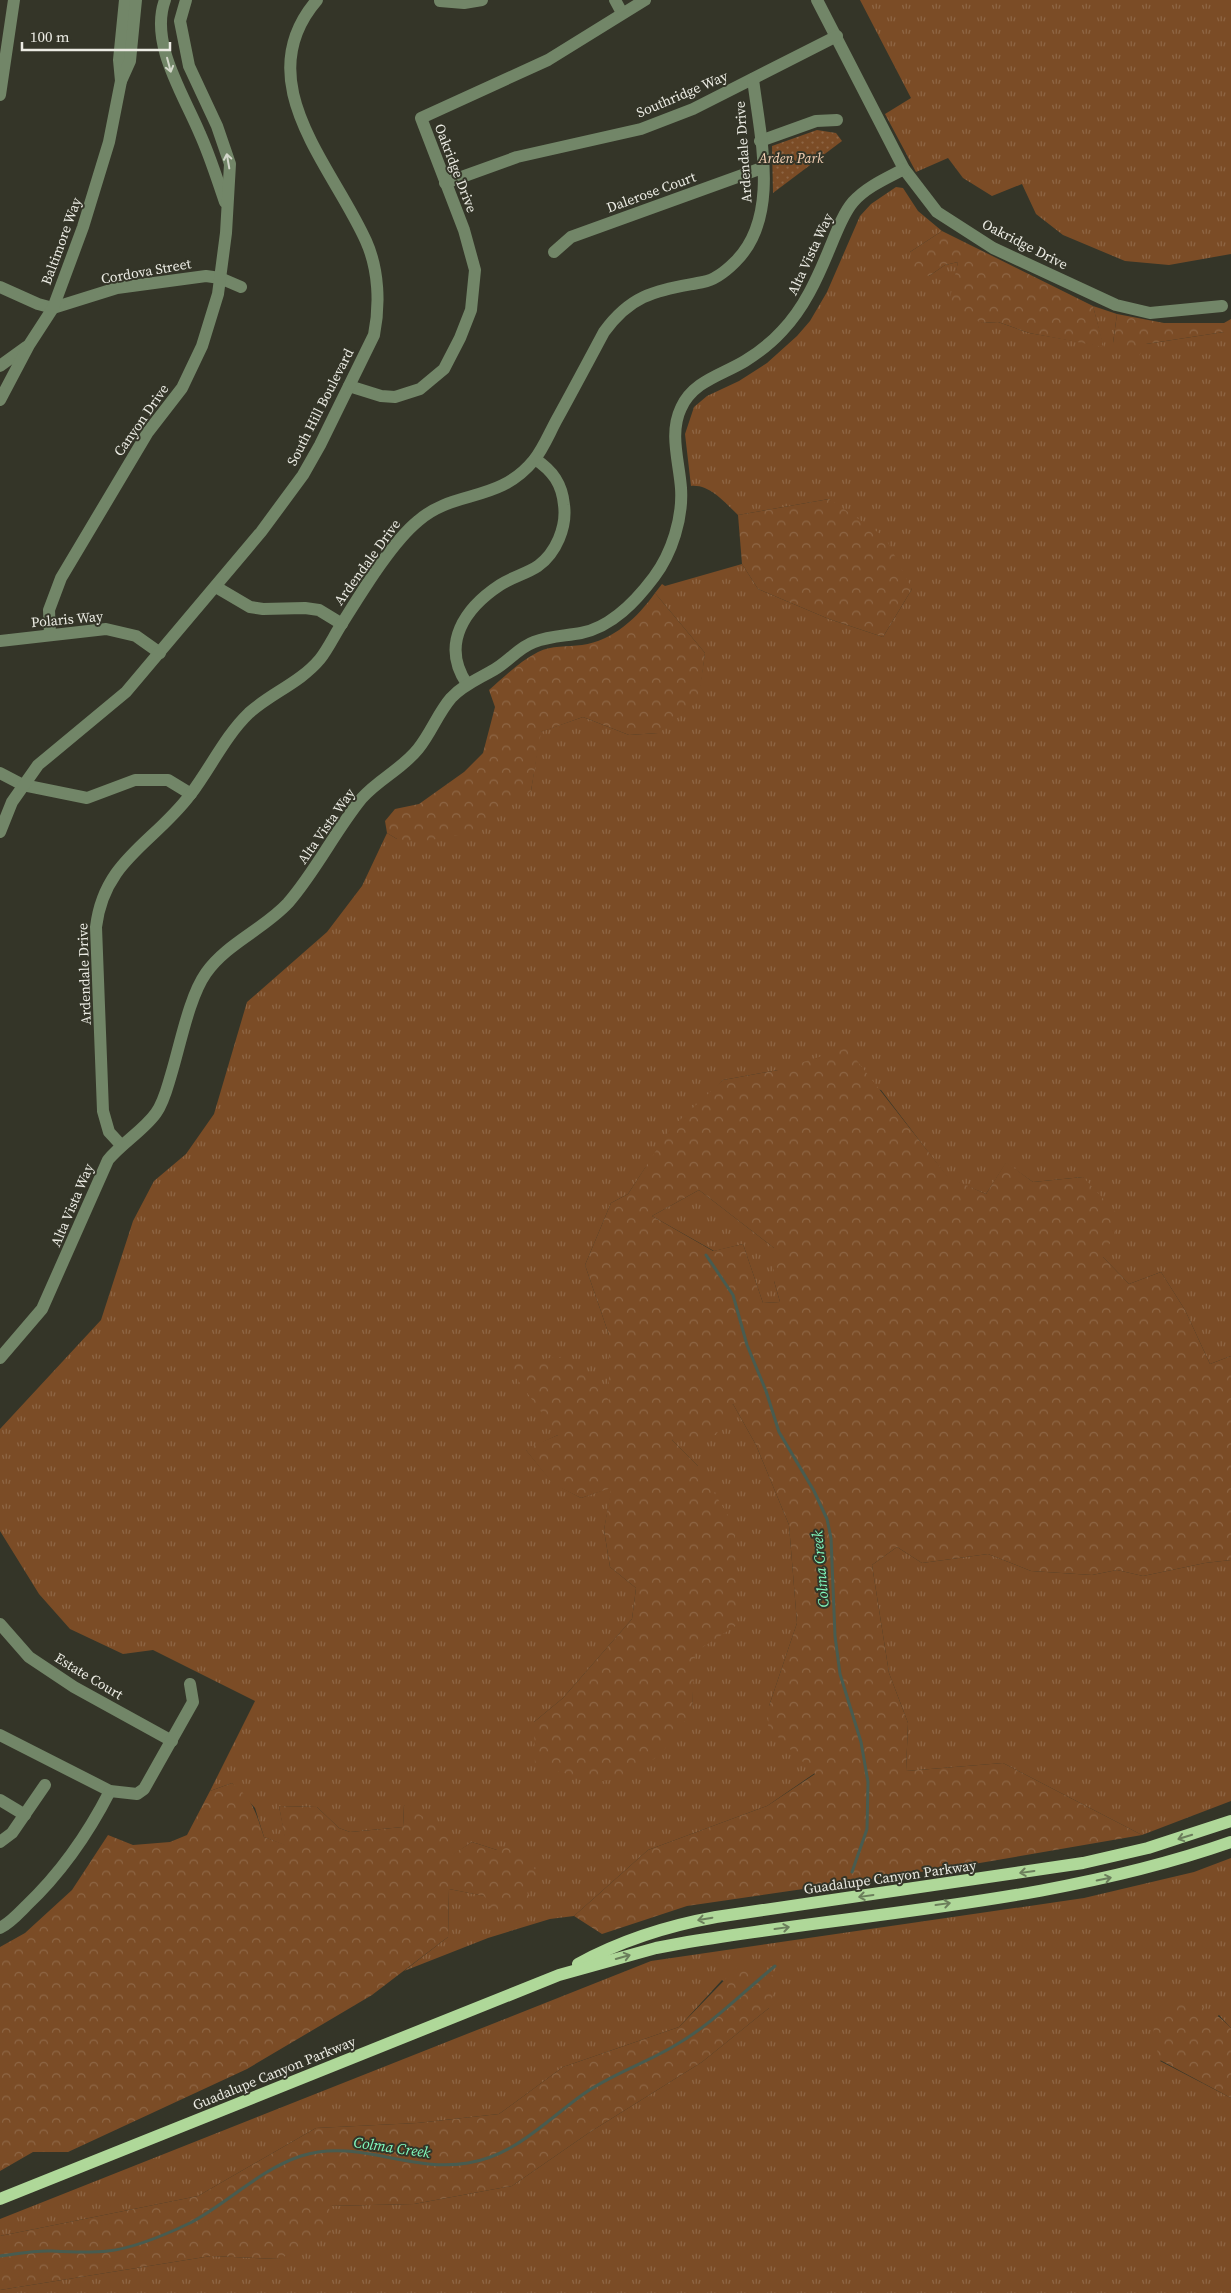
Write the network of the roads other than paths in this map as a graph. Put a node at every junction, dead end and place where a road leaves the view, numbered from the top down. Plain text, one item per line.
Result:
1 (14, 0) edge
2 (125, 0) edge
3 (136, 0) edge
4 (165, 0) edge
5 (186, 0) edge
6 (317, 0) edge
7 (482, 0) edge
8 (615, 0) edge
9 (645, 0) edge
10 (818, 0) edge
11 (440, 1) edge
12 (622, 13) junction
13 (837, 36) junction
14 (753, 80) junction
15 (121, 81) junction
16 (0, 95) edge
17 (837, 120) dead end
18 (760, 141) junction
19 (762, 168) junction
20 (904, 169) junction
21 (445, 183) junction
22 (227, 209) junction
23 (554, 252) dead end
24 (220, 278) junction
25 (0, 287) edge
26 (241, 287) dead end
27 (1222, 306) dead end
28 (53, 308) junction
29 (29, 345) junction
30 (0, 366) edge
31 (349, 386) junction
32 (0, 400) edge
33 (535, 459) junction
34 (216, 587) junction
35 (342, 624) junction
36 (50, 635) junction
37 (0, 641) edge
38 (160, 653) junction
39 (468, 684) junction
40 (0, 773) edge
41 (23, 785) junction
42 (191, 794) junction
43 (0, 832) edge
44 (121, 1145) junction
45 (0, 1358) edge
46 (0, 1624) edge
47 (190, 1684) dead end
48 (0, 1735) edge
49 (172, 1741) junction
50 (45, 1785) dead end
51 (110, 1790) junction
52 (0, 1800) edge
53 (25, 1815) junction
54 (1231, 1820) edge
55 (0, 1842) edge
56 (1231, 1842) edge
57 (0, 1928) edge
58 (559, 1974) junction
59 (0, 2199) edge

1 - 16 street
2 - 15 street, Baltimore Way
3 - 15 street, Baltimore Way
4 -> 22 street, Canyon Drive
22 -> 5 street, Canyon Drive
6 - 31 street, South Hill Boulevard
7 - 11 street
8 - 12 street
9 - 12 street, Oakridge Drive
10 - 13 street, Oakridge Drive
12 - 21 street, Oakridge Drive
13 - 14 street, Southridge Way
13 - 20 street, Oakridge Drive
14 - 18 street, Ardendale Drive
14 - 21 street, Southridge Way
15 - 28 street, Baltimore Way
17 - 18 street
18 - 19 street, Ardendale Drive
19 - 23 street, Dalerose Court
19 - 33 street, Ardendale Drive
20 - 27 street, Oakridge Drive
20 - 39 street, Alta Vista Way
21 - 31 street, Oakridge Drive
22 - 24 street, Canyon Drive
24 - 26 street, Cordova Street
24 - 28 street, Cordova Street
24 - 36 street, Canyon Drive
25 - 28 street
28 - 29 street, Baltimore Way
29 - 30 street
29 - 32 street, Baltimore Way
31 - 34 street, South Hill Boulevard
33 - 35 street, Ardendale Drive
33 - 39 street
34 - 35 street
34 - 38 street, South Hill Boulevard
35 - 42 street, Ardendale Drive
36 - 37 street, Polaris Way
36 - 38 street, Polaris Way
38 - 41 street, South Hill Boulevard
39 - 44 street, Alta Vista Way
40 - 41 street
41 - 42 street
41 - 43 street, South Hill Boulevard
42 - 44 street, Ardendale Drive
44 - 45 street, Alta Vista Way
46 - 49 street, Estate Court
47 - 49 street
48 - 51 street
49 - 51 street
50 - 53 street
51 - 57 street
52 - 53 street
53 - 55 street
54 -> 58 main road, Guadalupe Canyon Parkway
58 -> 56 main road, Guadalupe Canyon Parkway
58 - 59 main road, Guadalupe Canyon Parkway

